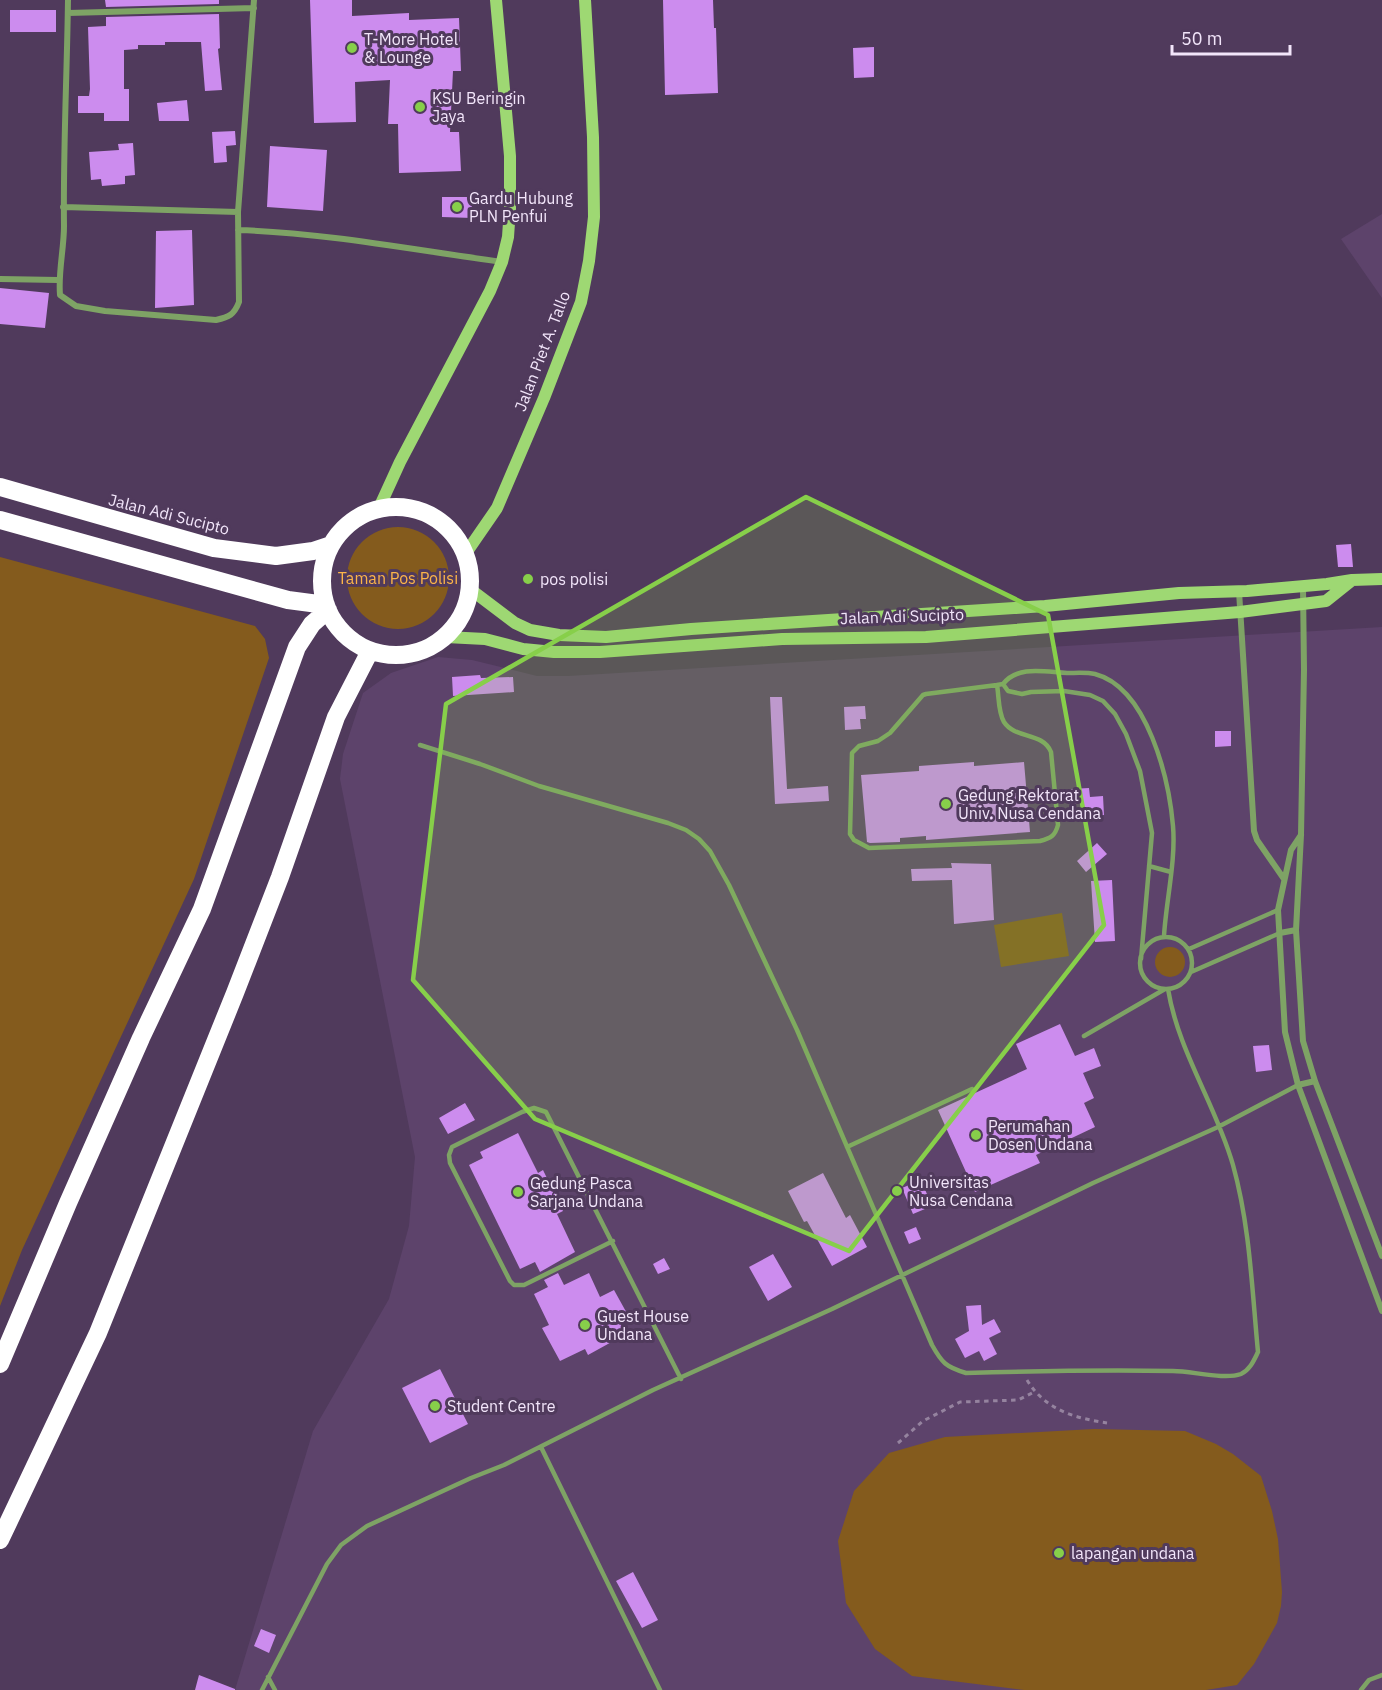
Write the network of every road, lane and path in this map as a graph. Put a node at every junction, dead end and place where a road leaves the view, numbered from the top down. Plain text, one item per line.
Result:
1 (68, 0) edge
2 (254, 0) edge
3 (496, 0) edge
4 (585, 0) edge
5 (254, 8) junction
6 (68, 13) junction
7 (63, 207) junction
8 (238, 212) junction
9 (238, 230) junction
10 (502, 262) junction
11 (0, 279) edge
12 (58, 280) junction
13 (0, 487) edge
14 (379, 508) junction
15 (0, 520) edge
16 (331, 544) junction
17 (465, 553) junction
18 (1381, 579) edge
19 (1352, 580) junction
20 (1303, 586) junction
21 (470, 589) junction
22 (1239, 591) junction
23 (1303, 604) junction
24 (327, 607) junction
25 (1240, 612) junction
26 (446, 637) junction
27 (370, 651) junction
28 (1000, 685) junction
29 (420, 745) dead end
30 (1301, 835) junction
31 (1149, 866) junction
32 (1171, 872) junction
33 (1284, 879) junction
34 (1278, 910) junction
35 (1296, 930) junction
36 (1280, 933) junction
37 (1164, 936) junction
38 (1189, 949) junction
39 (1141, 959) junction
40 (1191, 972) junction
41 (1166, 989) junction
42 (1084, 1036) dead end
43 (1315, 1081) junction
44 (1298, 1085) junction
45 (972, 1089) dead end
46 (1218, 1127) junction
47 (847, 1148) junction
48 (613, 1241) junction
49 (1382, 1256) edge
50 (902, 1275) junction
51 (1382, 1311) edge
52 (0, 1364) edge
53 (1022, 1371) junction
54 (681, 1379) junction
55 (1035, 1392) junction
56 (1107, 1424) dead end
57 (898, 1443) dead end
58 (541, 1447) junction
59 (0, 1540) edge
60 (1382, 1675) edge
61 (268, 1677) junction
62 (262, 1690) edge
63 (275, 1690) edge
64 (660, 1690) edge
65 (1361, 1690) edge

1 - 6 street
2 - 5 street
3 - 10 main road
4 - 17 main road, Jalan Piet A. Tallo
5 - 6 street
5 - 8 street
6 - 7 street
7 - 8 street
7 - 12 street
8 - 9 street
9 - 10 street
9 - 12 street
10 - 14 main road
11 - 12 street
13 - 16 highway, Jalan Adi Sucipto
14 - 16 highway
14 - 17 highway
15 - 24 highway
16 - 24 highway
17 - 21 highway
18 - 19 main road, Jalan Adi Sucipto
19 - 20 main road, Jalan Adi Sucipto
19 - 23 main road, Jalan Adi Sucipto
20 - 22 main road, Jalan Adi Sucipto
20 - 23 street
21 - 22 main road, Jalan Adi Sucipto
21 - 26 highway
22 - 25 street
23 - 25 main road, Jalan Adi Sucipto
23 - 30 street
24 - 27 highway
24 - 52 highway
25 - 26 main road, Jalan Adi Sucipto
25 - 33 street
26 - 27 highway
27 - 59 highway
28 - 28 lane
28 - 31 lane
28 - 32 lane
29 - 47 lane
30 - 33 street
30 - 35 street
31 - 32 lane
31 - 39 lane
32 - 37 lane
33 - 34 street
34 - 36 street
34 - 38 lane
35 - 36 street
35 - 43 street
36 - 40 lane
36 - 44 street
37 - 38 lane
37 - 39 lane
38 - 40 lane
39 - 41 lane
40 - 41 lane
41 - 42 lane
41 - 46 lane
43 - 44 street
43 - 49 street
44 - 46 lane
44 - 51 street
45 - 47 lane
46 - 50 lane
46 - 53 lane
47 - 50 lane
48 - 48 lane
48 - 54 lane
50 - 53 lane
50 - 54 lane
53 - 55 path
54 - 58 lane
55 - 56 path
55 - 57 path
58 - 61 lane
58 - 64 lane
60 - 65 lane
61 - 62 lane
61 - 63 lane

